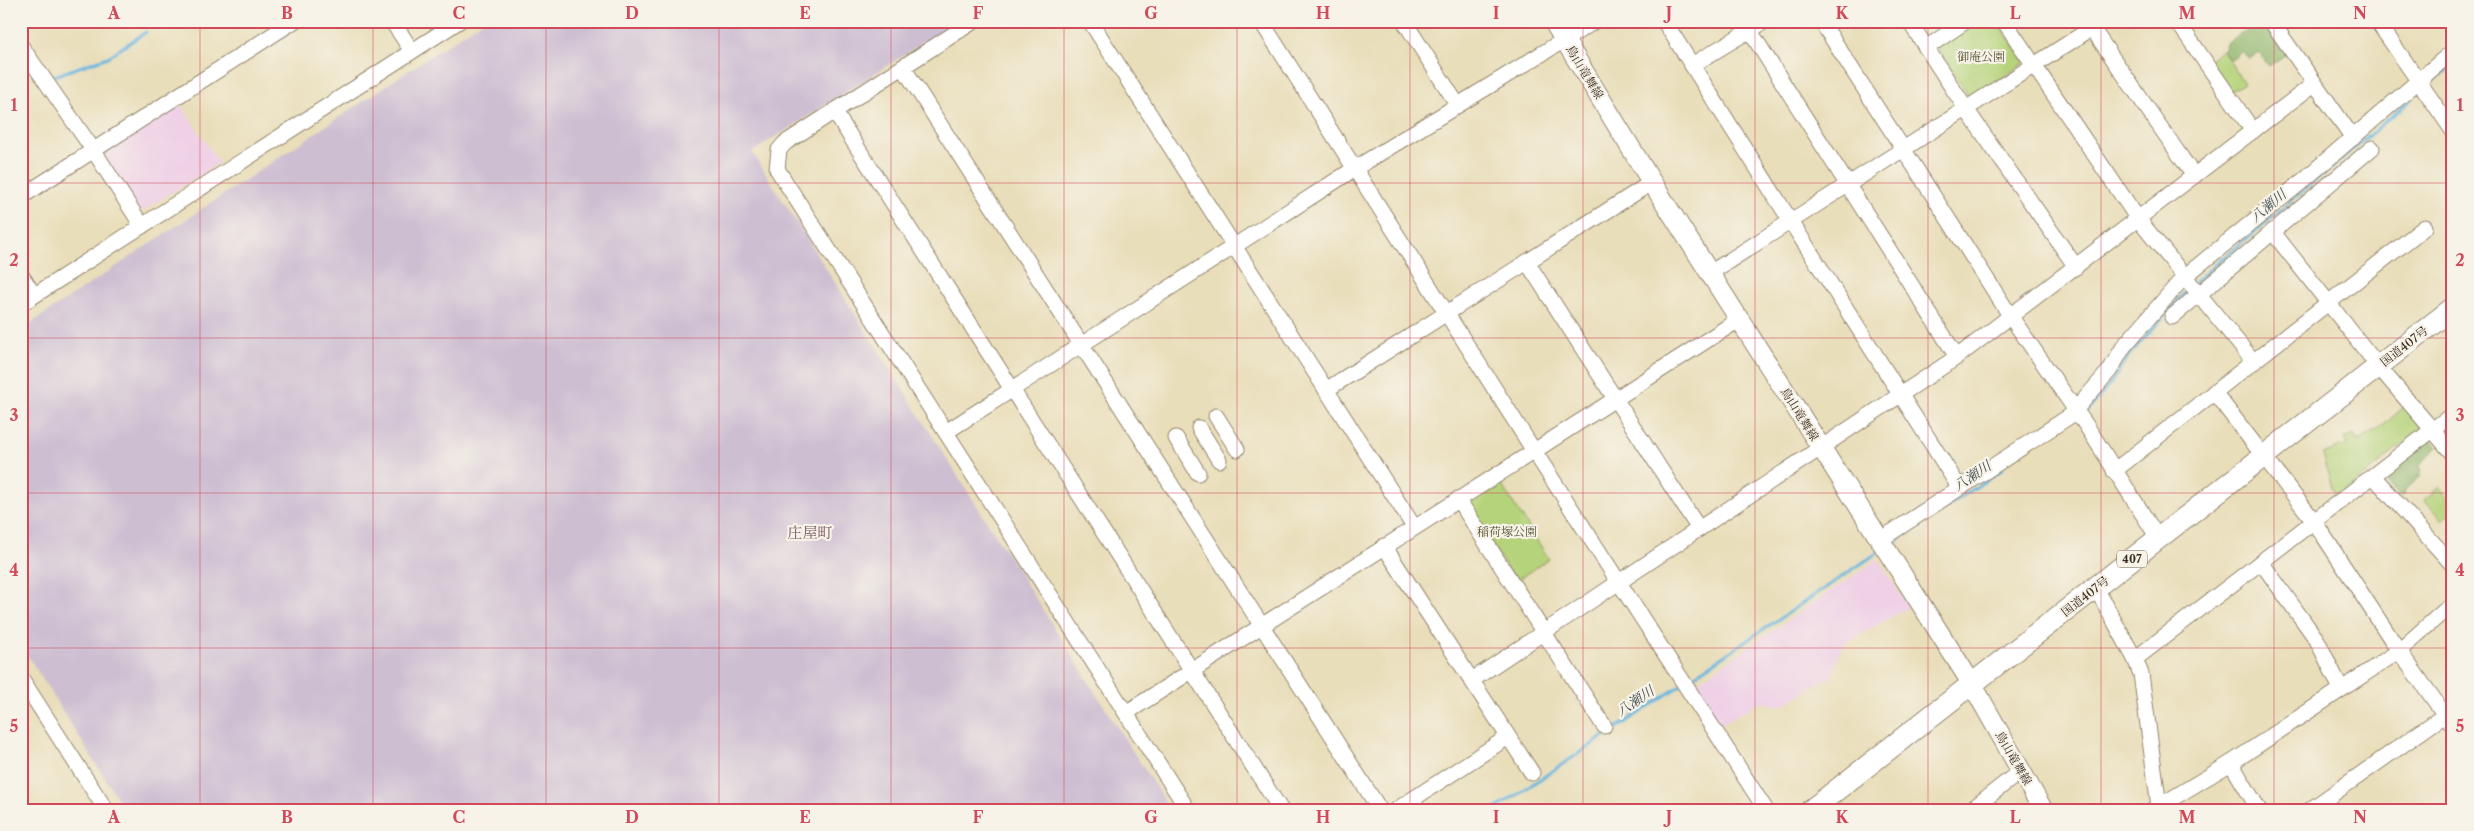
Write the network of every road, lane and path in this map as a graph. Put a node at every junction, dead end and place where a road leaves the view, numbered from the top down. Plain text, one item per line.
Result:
1 (294, 21) edge
2 (392, 21) edge
3 (459, 21) edge
4 (974, 21) edge
5 (1090, 21) edge
6 (1261, 21) edge
7 (1404, 21) edge
8 (1553, 21) edge
9 (1595, 21) edge
10 (1664, 21) edge
11 (1765, 21) edge
12 (1821, 21) edge
13 (1909, 21) edge
14 (1966, 21) edge
15 (2004, 21) edge
16 (2177, 21) edge
17 (2271, 21) edge
18 (2377, 21) edge
19 (2094, 24) edge
20 (1750, 31) junction
21 (1565, 40) junction
22 (21, 46) edge
23 (1926, 48) junction
24 (2453, 50) edge
25 (412, 51) junction
26 (1692, 64) junction
27 (2034, 65) junction
28 (903, 67) junction
29 (2418, 80) junction
30 (2314, 84) junction
31 (1457, 104) junction
32 (1966, 109) junction
33 (834, 112) junction
34 (2253, 131) junction
35 (2453, 131) edge
36 (2353, 138) junction
37 (2372, 148) dead end
38 (1903, 149) junction
39 (94, 151) junction
40 (1354, 169) junction
41 (2194, 176) junction
42 (1651, 181) junction
43 (1848, 186) junction
44 (21, 197) edge
45 (2138, 219) junction
46 (1790, 223) junction
47 (142, 226) junction
48 (2425, 228) dead end
49 (2272, 231) junction
50 (1234, 248) junction
51 (1527, 262) junction
52 (2076, 267) junction
53 (1710, 273) junction
54 (21, 275) edge
55 (2191, 285) junction
56 (28, 299) edge
57 (2329, 302) junction
58 (2453, 308) edge
59 (1447, 314) junction
60 (2011, 317) junction
61 (2172, 317) dead end
62 (1740, 319) junction
63 (1081, 345) junction
64 (1957, 357) junction
65 (2254, 362) junction
66 (2378, 366) junction
67 (1010, 390) junction
68 (1326, 390) junction
69 (2214, 392) junction
70 (1900, 395) junction
71 (1615, 399) junction
72 (2075, 409) junction
73 (2453, 414) edge
74 (1216, 416) dead end
75 (1199, 428) dead end
76 (2433, 430) junction
77 (946, 432) junction
78 (1176, 438) dead end
79 (1821, 447) junction
80 (1237, 449) dead end
81 (1534, 451) junction
82 (2453, 454) edge
83 (2263, 456) junction
84 (1219, 460) dead end
85 (2114, 471) junction
86 (1198, 473) dead end
87 (2373, 476) junction
88 (1959, 487) junction
89 (1458, 499) junction
90 (2314, 521) junction
91 (1414, 527) junction
92 (1699, 529) junction
93 (2158, 538) junction
94 (1883, 545) junction
95 (1384, 546) junction
96 (2261, 562) junction
97 (2453, 565) edge
98 (1620, 583) junction
99 (2096, 588) junction
100 (2453, 603) edge
101 (1261, 626) junction
102 (1543, 633) junction
103 (2399, 651) junction
104 (2135, 659) junction
105 (1192, 672) junction
106 (21, 678) edge
107 (1472, 680) junction
108 (1972, 684) junction
109 (2341, 690) junction
110 (1126, 713) junction
111 (2450, 717) edge
112 (1604, 726) dead end
113 (1508, 736) junction
114 (2231, 762) junction
115 (2022, 770) junction
116 (1532, 773) dead end
117 (1822, 807) edge
118 (2156, 808) edge
119 (106, 810) edge
120 (1188, 810) edge
121 (1280, 810) edge
122 (1380, 810) edge
123 (1396, 810) edge
124 (1766, 810) edge
125 (1971, 810) edge
126 (2044, 810) edge
127 (2259, 810) edge
128 (2310, 810) edge

1 - 39 street
2 - 25 street
3 - 25 street
4 - 28 street
5 - 50 street
6 - 40 street
7 - 31 street
8 - 21 main road, 鳥山竜舞線
9 - 21 street
10 - 26 street
11 - 20 street
12 - 38 street
13 - 23 street
14 - 23 street
15 - 27 street
16 - 34 street
17 - 30 street
18 - 29 street
19 - 27 street
19 - 41 street
20 - 26 street
20 - 43 street
21 - 31 street
21 - 42 main road, 鳥山竜舞線
22 - 39 street
23 - 32 street
24 - 29 street
25 - 47 street
26 - 46 street
27 - 32 street
27 - 45 street
28 - 33 street
28 - 63 street
29 - 35 street
29 - 36 street
30 - 34 street
30 - 36 street
31 - 40 street
32 - 38 street
32 - 52 street
33 - 67 street
33 - 77 street
34 - 41 street
36 - 55 street
37 - 49 street
38 - 43 street
38 - 60 street
39 - 44 street
39 - 47 street
40 - 50 street
40 - 59 street
41 - 45 street
42 - 51 street
42 - 53 main road, 鳥山竜舞線
43 - 46 street
43 - 64 street
45 - 52 street
45 - 55 street
46 - 53 street
46 - 70 street
47 - 56 street
48 - 57 street
49 - 55 street
49 - 57 street
50 - 63 street
50 - 68 street
51 - 59 street
51 - 71 street
52 - 60 street
53 - 62 main road, 鳥山竜舞線
54 - 56 street
55 - 61 street
55 - 65 street
55 - 72 street
57 - 65 street
57 - 66 street
58 - 66 highway, 国道407号 / 407
59 - 68 street
59 - 81 street
60 - 64 street
60 - 72 street
62 - 71 street
62 - 79 main road, 鳥山竜舞線
63 - 67 street
63 - 101 street
64 - 70 street
65 - 69 street
66 - 76 street
66 - 83 highway, 国道407号 / 407
67 - 77 street
67 - 105 street
68 - 91 street
69 - 83 street
69 - 85 street
70 - 79 street
70 - 88 street
71 - 81 street
71 - 92 street
72 - 85 street
72 - 88 street
73 - 76 street
74 - 80 street
75 - 84 street
76 - 82 street
76 - 87 street
77 - 110 street
78 - 86 street
79 - 92 street
79 - 94 main road, 鳥山竜舞線
81 - 89 street
81 - 98 street
83 - 90 street
83 - 93 highway, 国道407号 / 407
85 - 93 street
87 - 90 street
87 - 97 street
88 - 94 street
89 - 91 street
89 - 102 street
90 - 96 street
90 - 103 street
91 - 95 street
92 - 98 street
93 - 99 highway, 国道407号 / 407
94 - 108 main road, 鳥山竜舞線
95 - 101 street
95 - 107 street
96 - 104 street
96 - 109 street
98 - 102 street
98 - 124 street
99 - 104 street
99 - 108 highway, 国道407号 / 407
100 - 103 street
101 - 105 street
101 - 122 street
102 - 107 street
102 - 112 street
103 - 109 street
103 - 111 street
104 - 118 street
105 - 110 street
105 - 121 street
106 - 119 street
107 - 113 street
108 - 115 main road, 鳥山竜舞線
108 - 117 highway, 国道407号 / 407
109 - 114 street
110 - 120 street
111 - 128 street
113 - 116 street
113 - 123 street
114 - 118 street
114 - 127 street
115 - 125 street
115 - 126 main road, 鳥山竜舞線

